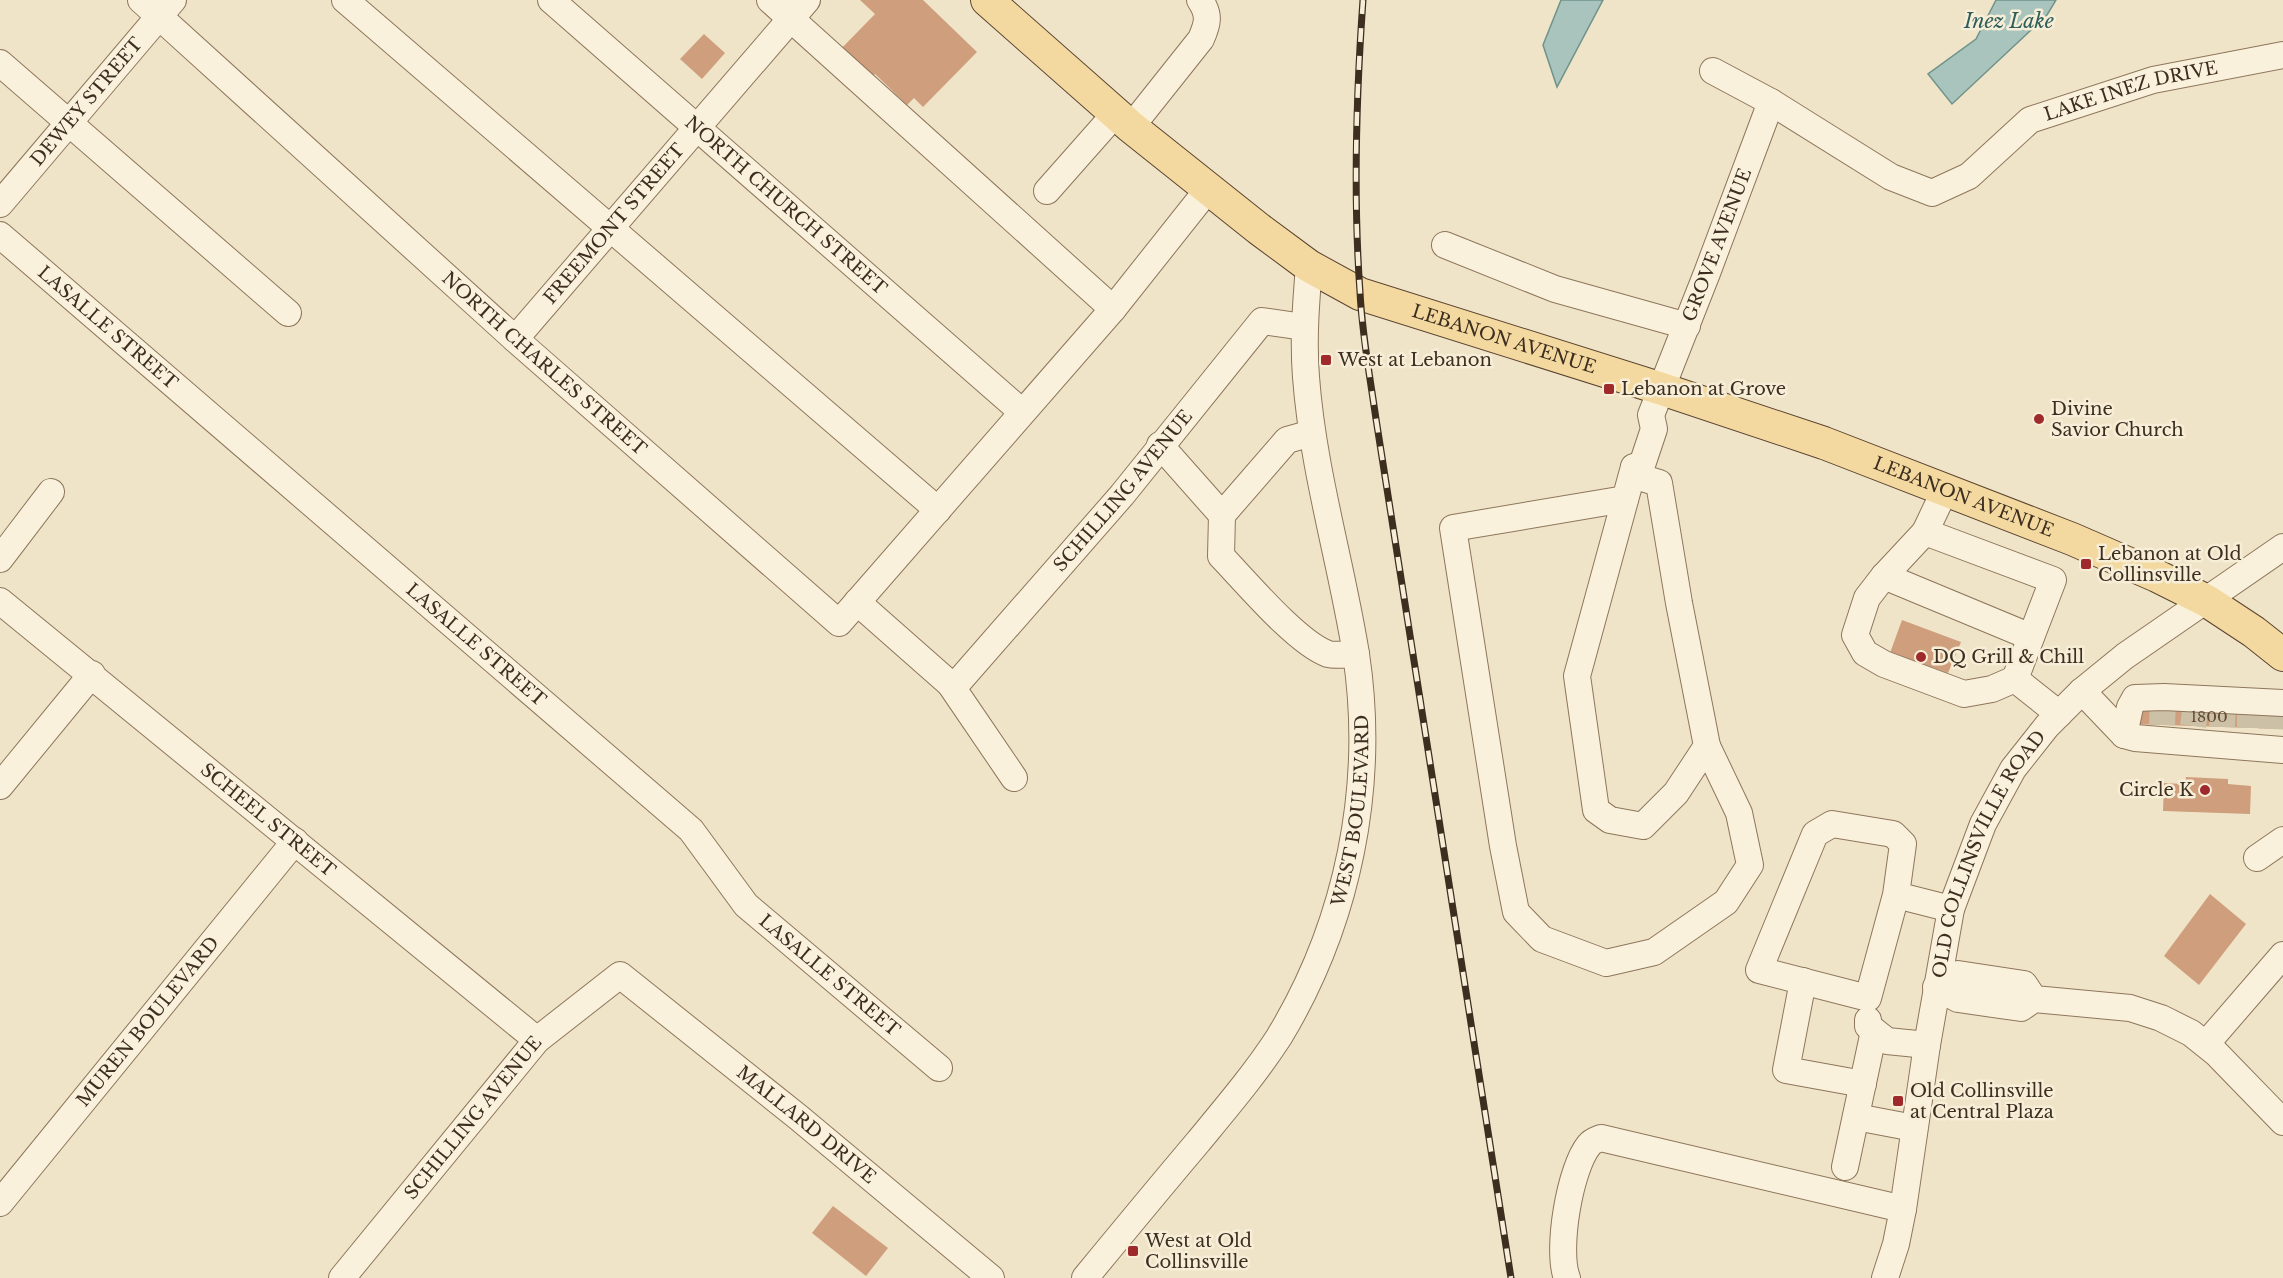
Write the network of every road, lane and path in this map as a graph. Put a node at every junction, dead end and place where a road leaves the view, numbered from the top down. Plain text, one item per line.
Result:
1 (345, 0) edge
2 (550, 0) edge
3 (770, 0) edge
4 (987, 0) edge
5 (1200, 0) edge
6 (158, 5) edge
7 (799, 9) edge
8 (2283, 55) edge
9 (0, 63) edge
10 (1713, 71) dead end
11 (1771, 102) junction
12 (1123, 120) junction
13 (69, 122) junction
14 (697, 129) junction
15 (1209, 188) junction
16 (1047, 191) dead end
17 (0, 204) edge
18 (611, 227) junction
19 (0, 235) edge
20 (1445, 245) dead end
21 (1309, 266) junction
22 (1113, 309) junction
23 (288, 313) dead end
24 (1687, 326) junction
25 (1304, 327) junction
26 (515, 339) junction
27 (1657, 402) junction
28 (1022, 412) junction
29 (1312, 433) junction
30 (1160, 445) junction
31 (1633, 471) junction
32 (1945, 490) junction
33 (51, 492) dead end
34 (1625, 499) junction
35 (938, 510) junction
36 (1222, 515) junction
37 (1925, 532) junction
38 (2283, 547) edge
39 (0, 559) edge
40 (1884, 576) junction
41 (0, 601) edge
42 (2206, 602) junction
43 (857, 603) junction
44 (2031, 637) junction
45 (1356, 654) junction
46 (2283, 655) edge
47 (92, 674) junction
48 (2015, 679) junction
49 (950, 684) junction
50 (2082, 691) junction
51 (2059, 714) junction
52 (2163, 717) junction
53 (2195, 718) junction
54 (2222, 719) junction
55 (2265, 723) edge
56 (2124, 735) junction
57 (1707, 746) junction
58 (1014, 778) dead end
59 (0, 786) edge
60 (2283, 840) edge
61 (295, 841) junction
62 (2257, 858) dead end
63 (1896, 895) junction
64 (1951, 909) junction
65 (2283, 955) edge
66 (620, 975) joint
67 (1803, 981) junction
68 (1936, 987) junction
69 (1868, 998) junction
70 (1874, 1031) junction
71 (537, 1040) junction
72 (2206, 1044) junction
73 (1927, 1045) junction
74 (939, 1068) dead end
75 (1863, 1084) junction
76 (1856, 1117) junction
77 (2283, 1122) edge
78 (1914, 1128) junction
79 (1845, 1167) dead end
80 (0, 1203) edge
81 (1903, 1209) junction
82 (342, 1278) edge
83 (991, 1278) edge
84 (1085, 1278) edge
85 (1567, 1278) edge
86 (1885, 1278) edge

1 - 18 street
2 - 14 street, NORTH CHURCH STREET
3 - 7 street
4 - 12 main road, LEBANON AVENUE
5 - 12 street
6 - 13 street, DEWEY STREET
6 - 26 street, NORTH CHARLES STREET
7 - 14 street, FREEMONT STREET
7 - 22 street
8 - 11 street, LAKE INEZ DRIVE
9 - 13 street
10 - 11 street, LAKE INEZ DRIVE
11 - 24 street, GROVE AVENUE
12 - 15 main road, LEBANON AVENUE
12 - 16 street
13 - 17 street, DEWEY STREET
13 - 23 street
14 - 18 street, FREEMONT STREET
14 - 28 street, NORTH CHURCH STREET
15 - 21 main road, LEBANON AVENUE
15 - 22 street
18 - 26 street, FREEMONT STREET
18 - 35 street
19 - 74 street, LASALLE STREET
20 - 24 street
21 - 25 street, WEST BOULEVARD
21 - 27 main road, LEBANON AVENUE
22 - 28 street
24 - 27 street, GROVE AVENUE
25 - 29 street, WEST BOULEVARD
25 - 30 street, SCHILLING AVENUE
26 - 43 street, NORTH CHARLES STREET
27 - 31 street, GROVE AVENUE
27 - 32 main road, LEBANON AVENUE
28 - 35 street
29 - 36 street
29 - 45 street, WEST BOULEVARD
30 - 36 street
30 - 49 street, SCHILLING AVENUE
31 - 34 street
31 - 57 street
32 - 37 street
32 - 42 main road, LEBANON AVENUE
33 - 39 street
34 - 57 street
34 - 57 street
35 - 43 street
36 - 45 street
37 - 40 street
37 - 44 street
38 - 42 street, OLD COLLINSVILLE ROAD
40 - 44 street
40 - 48 street
41 - 47 street, SCHEEL STREET
42 - 46 main road, LEBANON AVENUE
42 - 50 street, OLD COLLINSVILLE ROAD
43 - 49 street
44 - 48 street
45 - 84 street, WEST BOULEVARD
47 - 59 street
47 - 61 street, SCHEEL STREET
48 - 51 street
49 - 58 street
50 - 51 street, OLD COLLINSVILLE ROAD
50 - 56 street
51 - 64 street, OLD COLLINSVILLE ROAD
52 - 53 street
52 - 53 street
52 - 56 street
52 - 56 street
53 - 54 street
53 - 54 street
54 - 55 street
54 - 55 street
60 - 62 street
61 - 71 street, SCHEEL STREET
61 - 80 street, MUREN BOULEVARD
63 - 64 street
63 - 67 street
63 - 69 street
64 - 68 street, OLD COLLINSVILLE ROAD
65 - 72 street
66 - 71 street, SCHILLING AVENUE
66 - 83 street, MALLARD DRIVE
67 - 69 street
67 - 75 street
68 - 72 street
68 - 73 street, OLD COLLINSVILLE ROAD
69 - 70 street
70 - 73 street
70 - 75 street
71 - 82 street, SCHILLING AVENUE
72 - 77 street
73 - 78 street, OLD COLLINSVILLE ROAD
75 - 76 street
76 - 78 street
76 - 79 street
78 - 81 street, OLD COLLINSVILLE ROAD
81 - 85 street
81 - 86 street, OLD COLLINSVILLE ROAD

